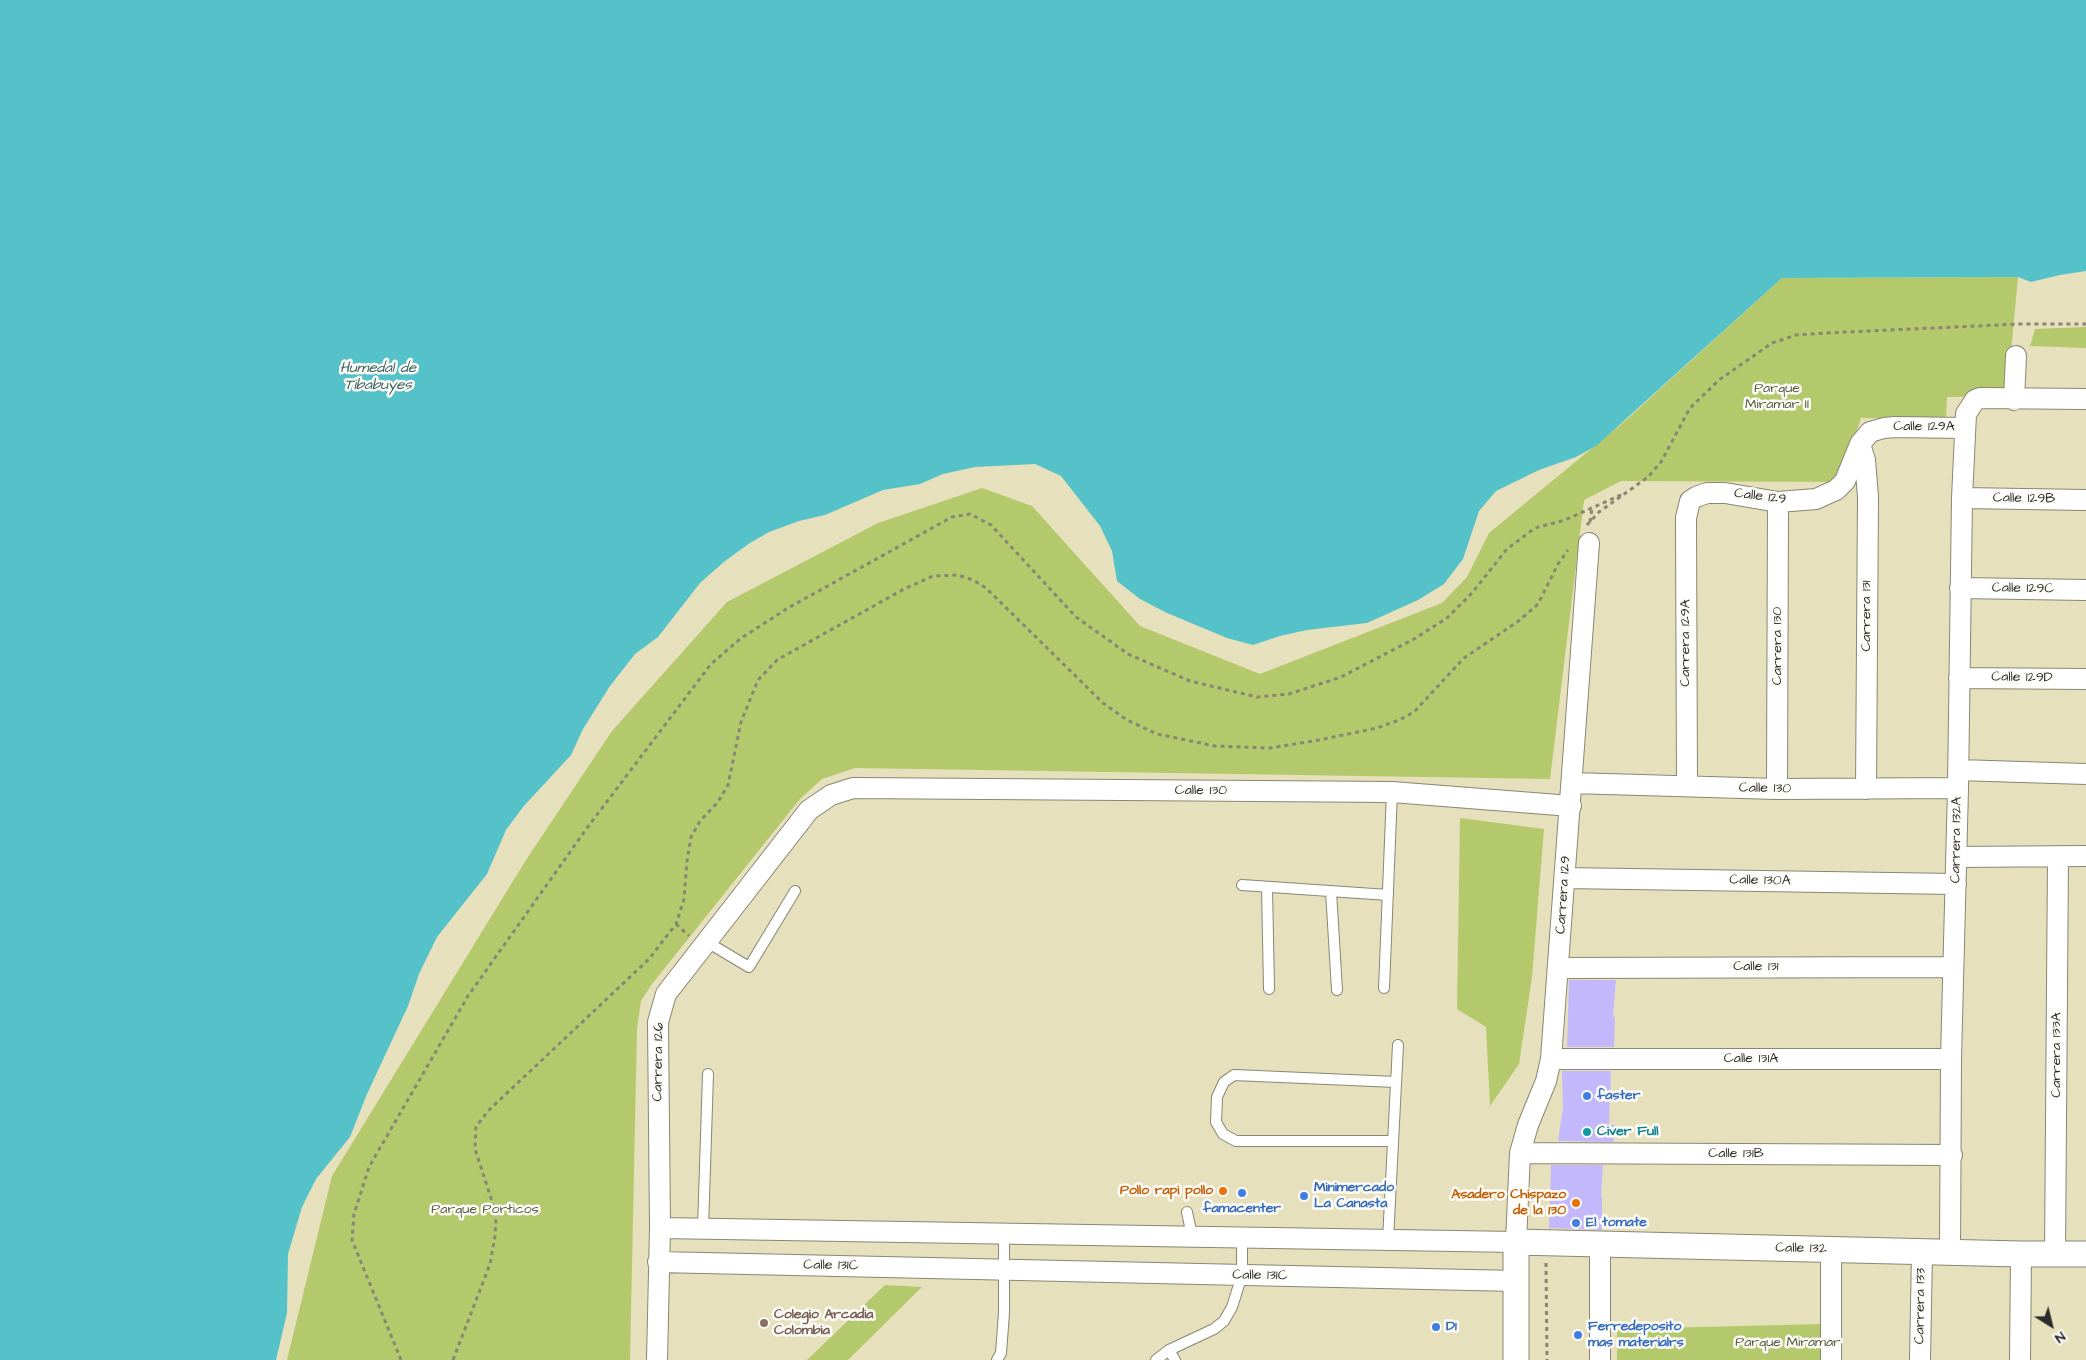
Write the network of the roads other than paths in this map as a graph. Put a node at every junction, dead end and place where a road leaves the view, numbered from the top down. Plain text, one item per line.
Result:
1 (2016, 356) dead end
2 (2086, 399) edge
3 (2014, 400) junction
4 (1965, 428) junction
5 (1860, 444) junction
6 (1962, 498) junction
7 (2086, 500) edge
8 (1690, 501) joint
9 (1778, 502) junction
10 (1582, 538) road end
11 (1960, 588) junction
12 (2086, 590) edge
13 (1959, 678) junction
14 (2086, 679) edge
15 (2086, 774) edge
16 (1958, 779) junction
17 (1572, 783) junction
18 (1687, 786) junction
19 (1777, 789) junction
20 (1866, 789) junction
21 (1392, 792) junction
22 (832, 795) joint
23 (1571, 806) junction
24 (2086, 856) edge
25 (1956, 857) junction
26 (2058, 857) junction
27 (1565, 878) junction
28 (1956, 884) junction
29 (1242, 885) dead end
30 (1267, 887) junction
31 (795, 891) dead end
32 (1331, 892) junction
33 (1388, 895) junction
34 (707, 942) junction
35 (1953, 967) junction
36 (1558, 968) junction
37 (1384, 988) dead end
38 (1270, 989) dead end
39 (1337, 990) dead end
40 (1398, 1045) dead end
41 (1551, 1059) junction
42 (1951, 1059) junction
43 (708, 1074) dead end
44 (1396, 1082) junction
45 (1393, 1141) junction
46 (1520, 1153) junction
47 (1952, 1155) junction
48 (1187, 1212) dead end
49 (660, 1228) junction
50 (703, 1229) junction
51 (1004, 1234) junction
52 (1192, 1236) junction
53 (1242, 1237) junction
54 (1388, 1240) junction
55 (1516, 1242) junction
56 (1600, 1244) junction
57 (1831, 1250) junction
58 (1922, 1252) junction
59 (1950, 1252) junction
60 (2021, 1254) junction
61 (2055, 1254) junction
62 (2086, 1254) edge
63 (658, 1262) junction
64 (1003, 1270) junction
65 (1242, 1275) junction
66 (1516, 1281) junction
67 (1169, 1350) junction
68 (658, 1360) edge
69 (997, 1360) edge
70 (1156, 1360) edge
71 (1175, 1360) edge
72 (1516, 1360) edge
73 (1600, 1360) edge
74 (1831, 1360) edge
75 (1920, 1360) edge
76 (2020, 1360) edge

1 - 3 street
2 - 3 street
3 - 4 street
4 - 5 street, Calle 129A
4 - 6 street, Carrera 132A
5 - 9 street, Calle 129
5 - 20 street, Carrera 131
6 - 7 street, Calle 129B
6 - 11 street, Carrera 132A
8 - 9 street, Calle 129
8 - 18 street, Carrera 129A
9 - 19 street, Carrera 130
10 - 17 street, Carrera 129
11 - 12 street, Calle 129C
11 - 13 street, Carrera 132A
13 - 14 street, Calle 129D
13 - 16 street, Carrera 132A
15 - 16 street, Calle 130
16 - 20 street, Calle 130
16 - 25 street, Carrera 132A
17 - 18 street, Calle 130
17 - 23 street, Carrera 129
18 - 19 street, Calle 130
19 - 20 street, Calle 130
21 - 22 street, Calle 130
21 - 23 street, Calle 130
21 - 33 lane
22 - 34 street, Carrera 126
23 - 27 street, Carrera 129
24 - 26 street
25 - 26 street
25 - 28 street, Carrera 132A
26 - 61 street, Carrera 133A
27 - 28 street, Calle 130A
27 - 36 street, Carrera 129
28 - 35 street, Carrera 132A
29 - 30 lane
30 - 32 lane
30 - 38 lane
31 - 34 lane
32 - 33 lane
32 - 39 lane
33 - 37 lane
34 - 49 street, Carrera 126
35 - 36 street, Calle 131
35 - 42 street, Carrera 132A
36 - 41 street, Carrera 129
40 - 44 lane
41 - 42 street, Calle 131A
41 - 46 street, Carrera 129
42 - 47 street, Carrera 132A
43 - 50 lane
44 - 45 lane
44 - 45 lane
45 - 54 lane
46 - 47 street, Calle 131B
46 - 55 street, Carrera 129
47 - 59 street, Carrera 132A
48 - 52 lane
49 - 50 street
49 - 63 street, Carrera 126
50 - 51 street
51 - 52 street
51 - 64 lane
52 - 53 street
53 - 54 street
53 - 65 lane
54 - 55 street
55 - 56 street, Calle 132
55 - 66 street
56 - 57 street, Calle 132
56 - 73 street
57 - 58 street, Calle 132
57 - 74 street
58 - 59 street, Calle 132
58 - 75 street, Carrera 133
59 - 60 street, Calle 132
60 - 61 street, Calle 132
60 - 76 street
61 - 62 street, Calle 132
63 - 64 street, Calle 131C
63 - 68 street, Carrera 126
64 - 65 street, Calle 131C
64 - 69 lane
65 - 66 street, Calle 131C
65 - 67 lane
66 - 72 street
67 - 70 lane
67 - 71 lane

